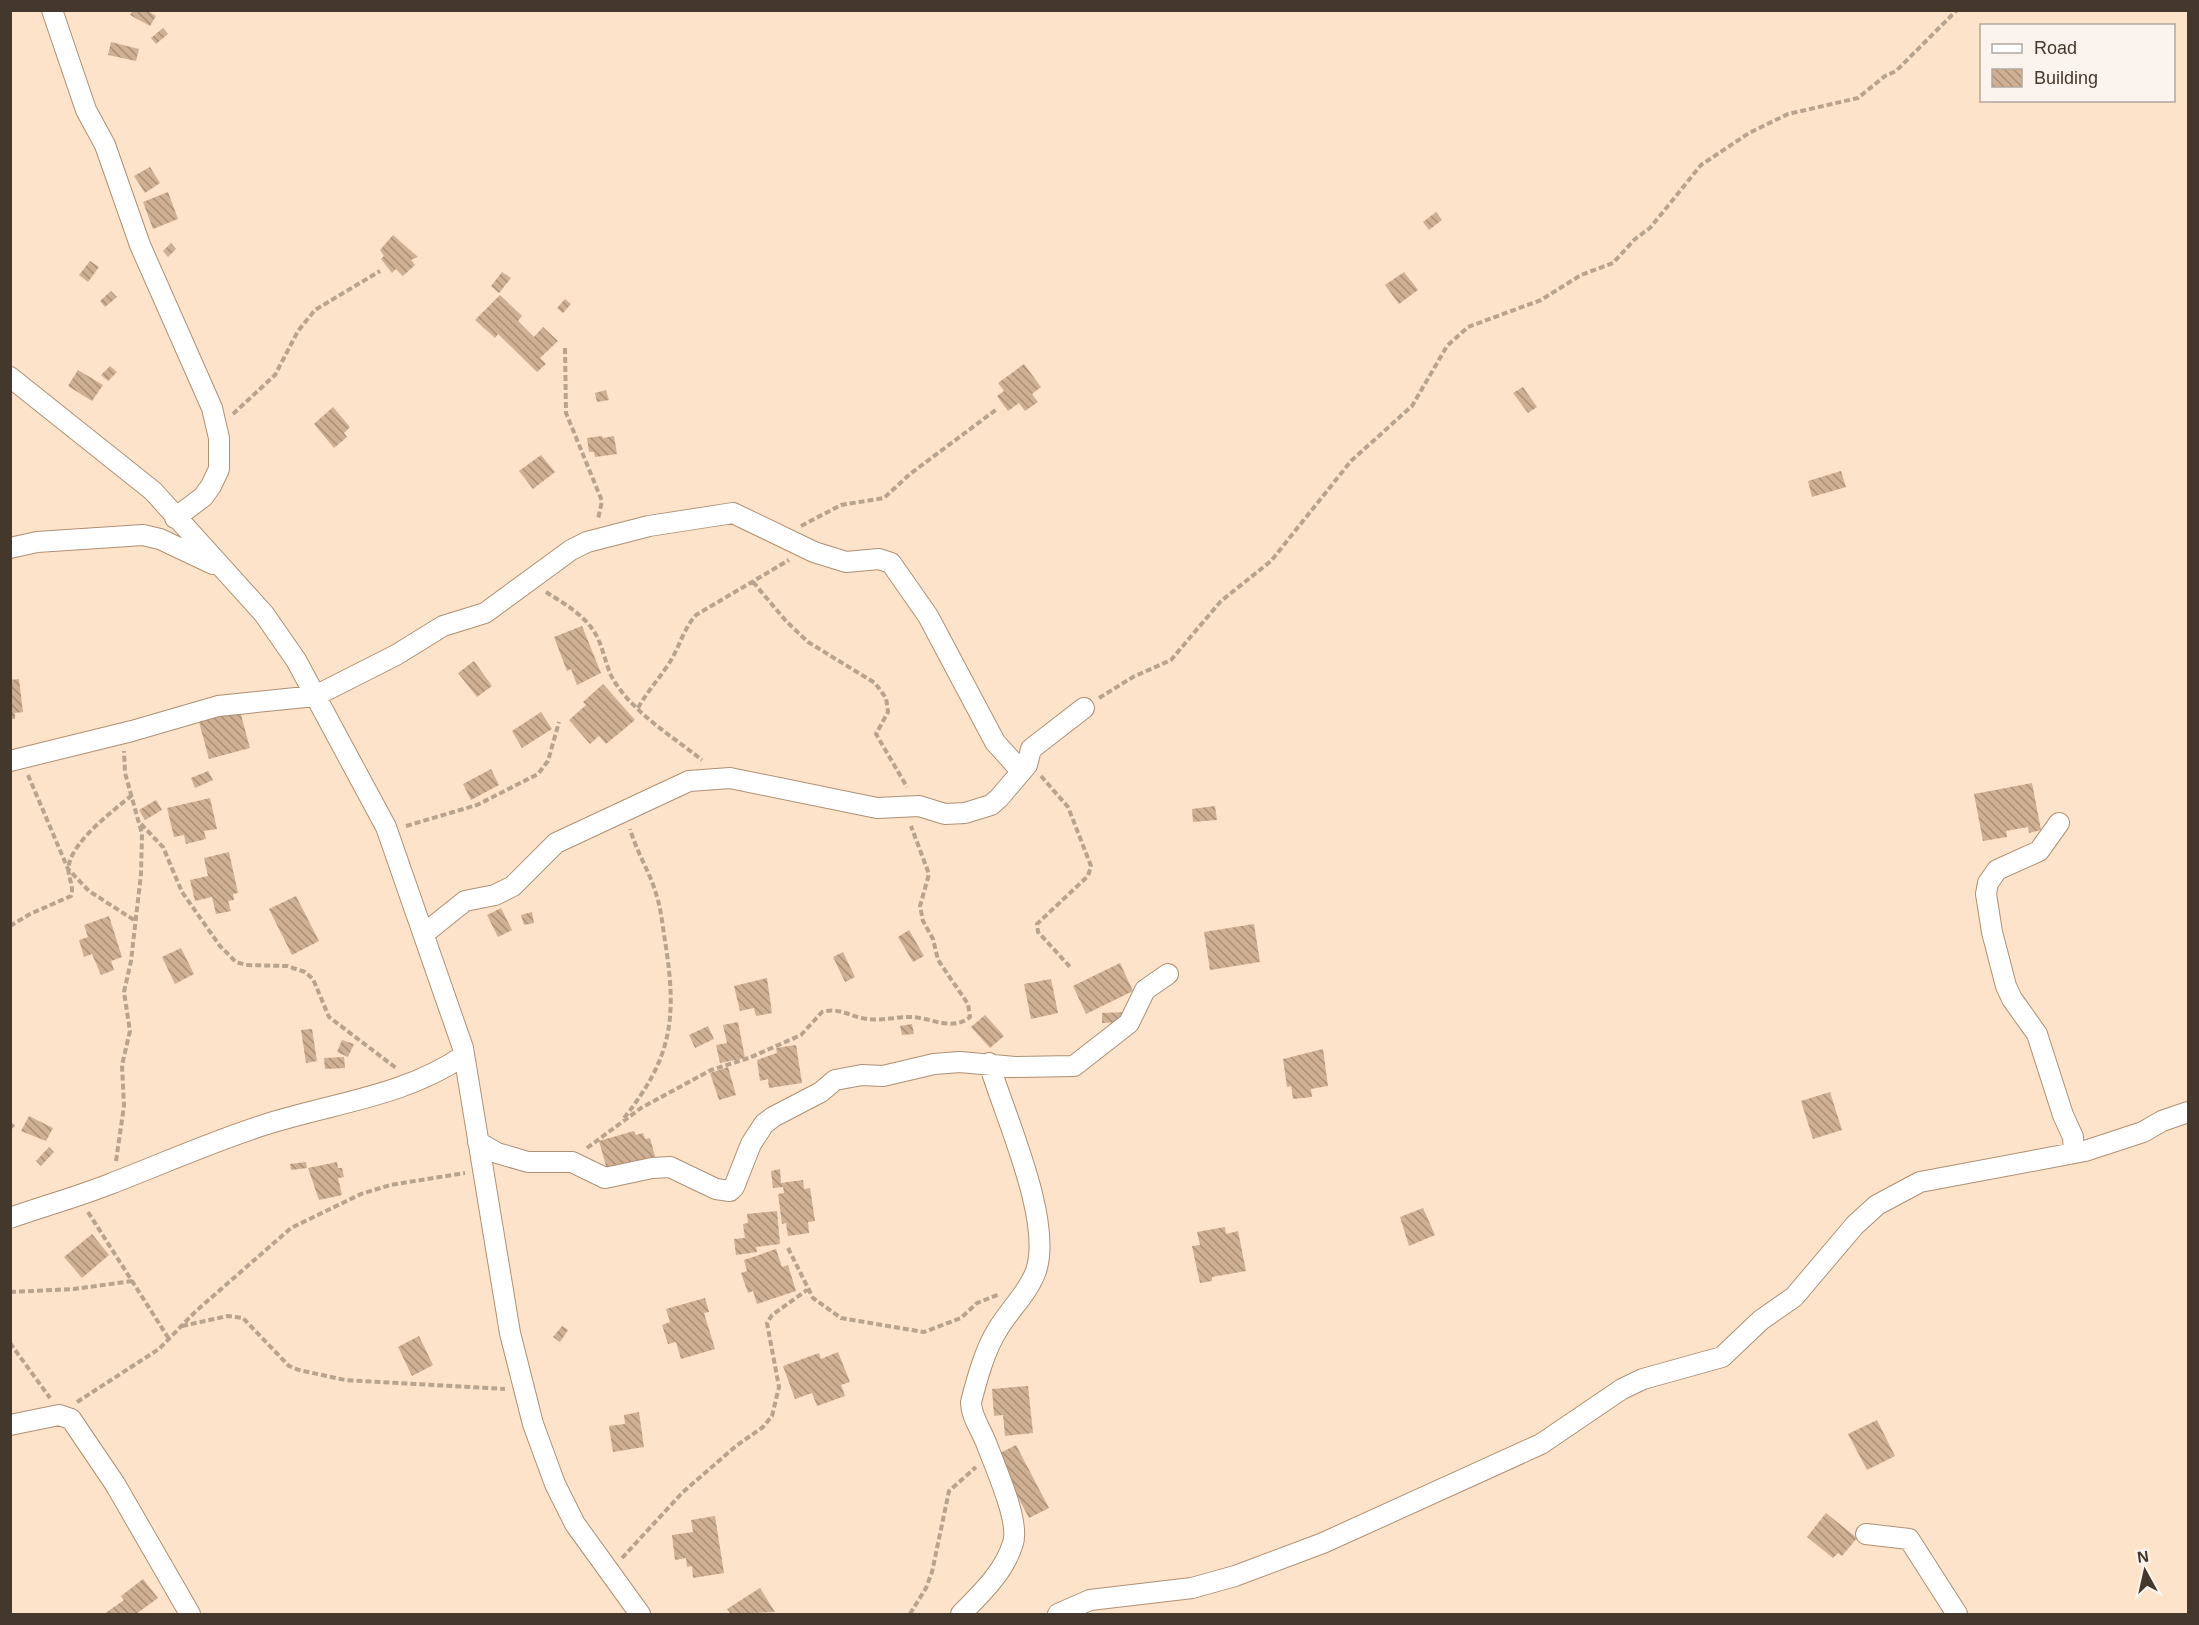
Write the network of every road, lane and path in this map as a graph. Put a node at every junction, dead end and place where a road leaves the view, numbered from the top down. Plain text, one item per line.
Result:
1 (52, 10) edge
2 (1957, 10) edge
3 (380, 271) dead end
4 (565, 348) dead end
5 (10, 377) edge
6 (998, 409) dead end
7 (219, 438) junction
8 (175, 518) junction
9 (782, 537) junction
10 (587, 542) junction
11 (10, 548) edge
12 (806, 549) junction
13 (225, 570) junction
14 (529, 580) junction
15 (753, 582) junction
16 (315, 696) junction
17 (638, 708) junction
18 (1084, 708) joint
19 (559, 722) dead end
20 (132, 731) junction
21 (15, 760) edge
22 (1025, 766) junction
23 (727, 778) junction
24 (132, 795) junction
25 (911, 807) junction
26 (626, 811) junction
27 (2059, 823) dead end
28 (140, 824) junction
29 (388, 834) junction
30 (68, 869) junction
31 (134, 920) junction
32 (10, 927) edge
33 (425, 933) junction
34 (1071, 968) dead end
35 (1168, 974) dead end
36 (463, 1056) junction
37 (989, 1064) junction
38 (413, 1083) junction
39 (2188, 1112) edge
40 (621, 1120) junction
41 (478, 1142) junction
42 (2074, 1153) junction
43 (566, 1161) junction
44 (483, 1171) junction
45 (112, 1183) junction
46 (78, 1196) junction
47 (10, 1218) edge
48 (788, 1248) dead end
49 (133, 1281) junction
50 (1029, 1286) junction
51 (807, 1290) junction
52 (10, 1292) edge
53 (182, 1326) junction
54 (169, 1339) junction
55 (10, 1343) edge
56 (525, 1392) junction
57 (66, 1417) junction
58 (10, 1425) edge
59 (986, 1442) junction
60 (1866, 1534) dead end
61 (609, 1572) junction
62 (190, 1614) edge
63 (640, 1614) edge
64 (910, 1614) edge
65 (962, 1614) edge
66 (1058, 1614) edge
67 (1957, 1614) edge

1 - 7 street
2 - 18 path
3 - 7 path
4 - 10 path
5 - 8 street
6 - 9 path
7 - 8 street
8 - 13 street
9 - 10 street
9 - 12 street
10 - 14 street
11 - 13 street
12 - 15 path
12 - 22 street
13 - 16 street
14 - 16 street
14 - 17 path
15 - 17 path
15 - 25 path
16 - 20 street
16 - 29 street
17 - 23 path
18 - 22 street
19 - 29 path
20 - 21 street
20 - 24 path
21 - 30 path
22 - 25 street
22 - 34 path
23 - 25 street
23 - 26 street
24 - 28 path
24 - 30 path
25 - 40 path
26 - 33 street
26 - 40 path
27 - 42 street
28 - 31 path
28 - 38 path
29 - 33 street
30 - 31 path
30 - 32 path
31 - 45 path
33 - 36 street
35 - 37 street
36 - 38 street
36 - 41 street
37 - 43 street
37 - 50 street
38 - 45 street
39 - 42 street
40 - 43 path
41 - 43 street
41 - 44 street
42 - 66 street
44 - 53 path
44 - 56 street
45 - 46 street
46 - 47 street
46 - 49 path
48 - 51 path
49 - 52 path
49 - 54 path
50 - 51 path
50 - 59 street
51 - 61 path
53 - 54 path
53 - 56 path
54 - 57 path
55 - 57 path
56 - 61 street
57 - 58 street
57 - 62 street
59 - 64 path
59 - 65 street
60 - 67 street
61 - 63 street

